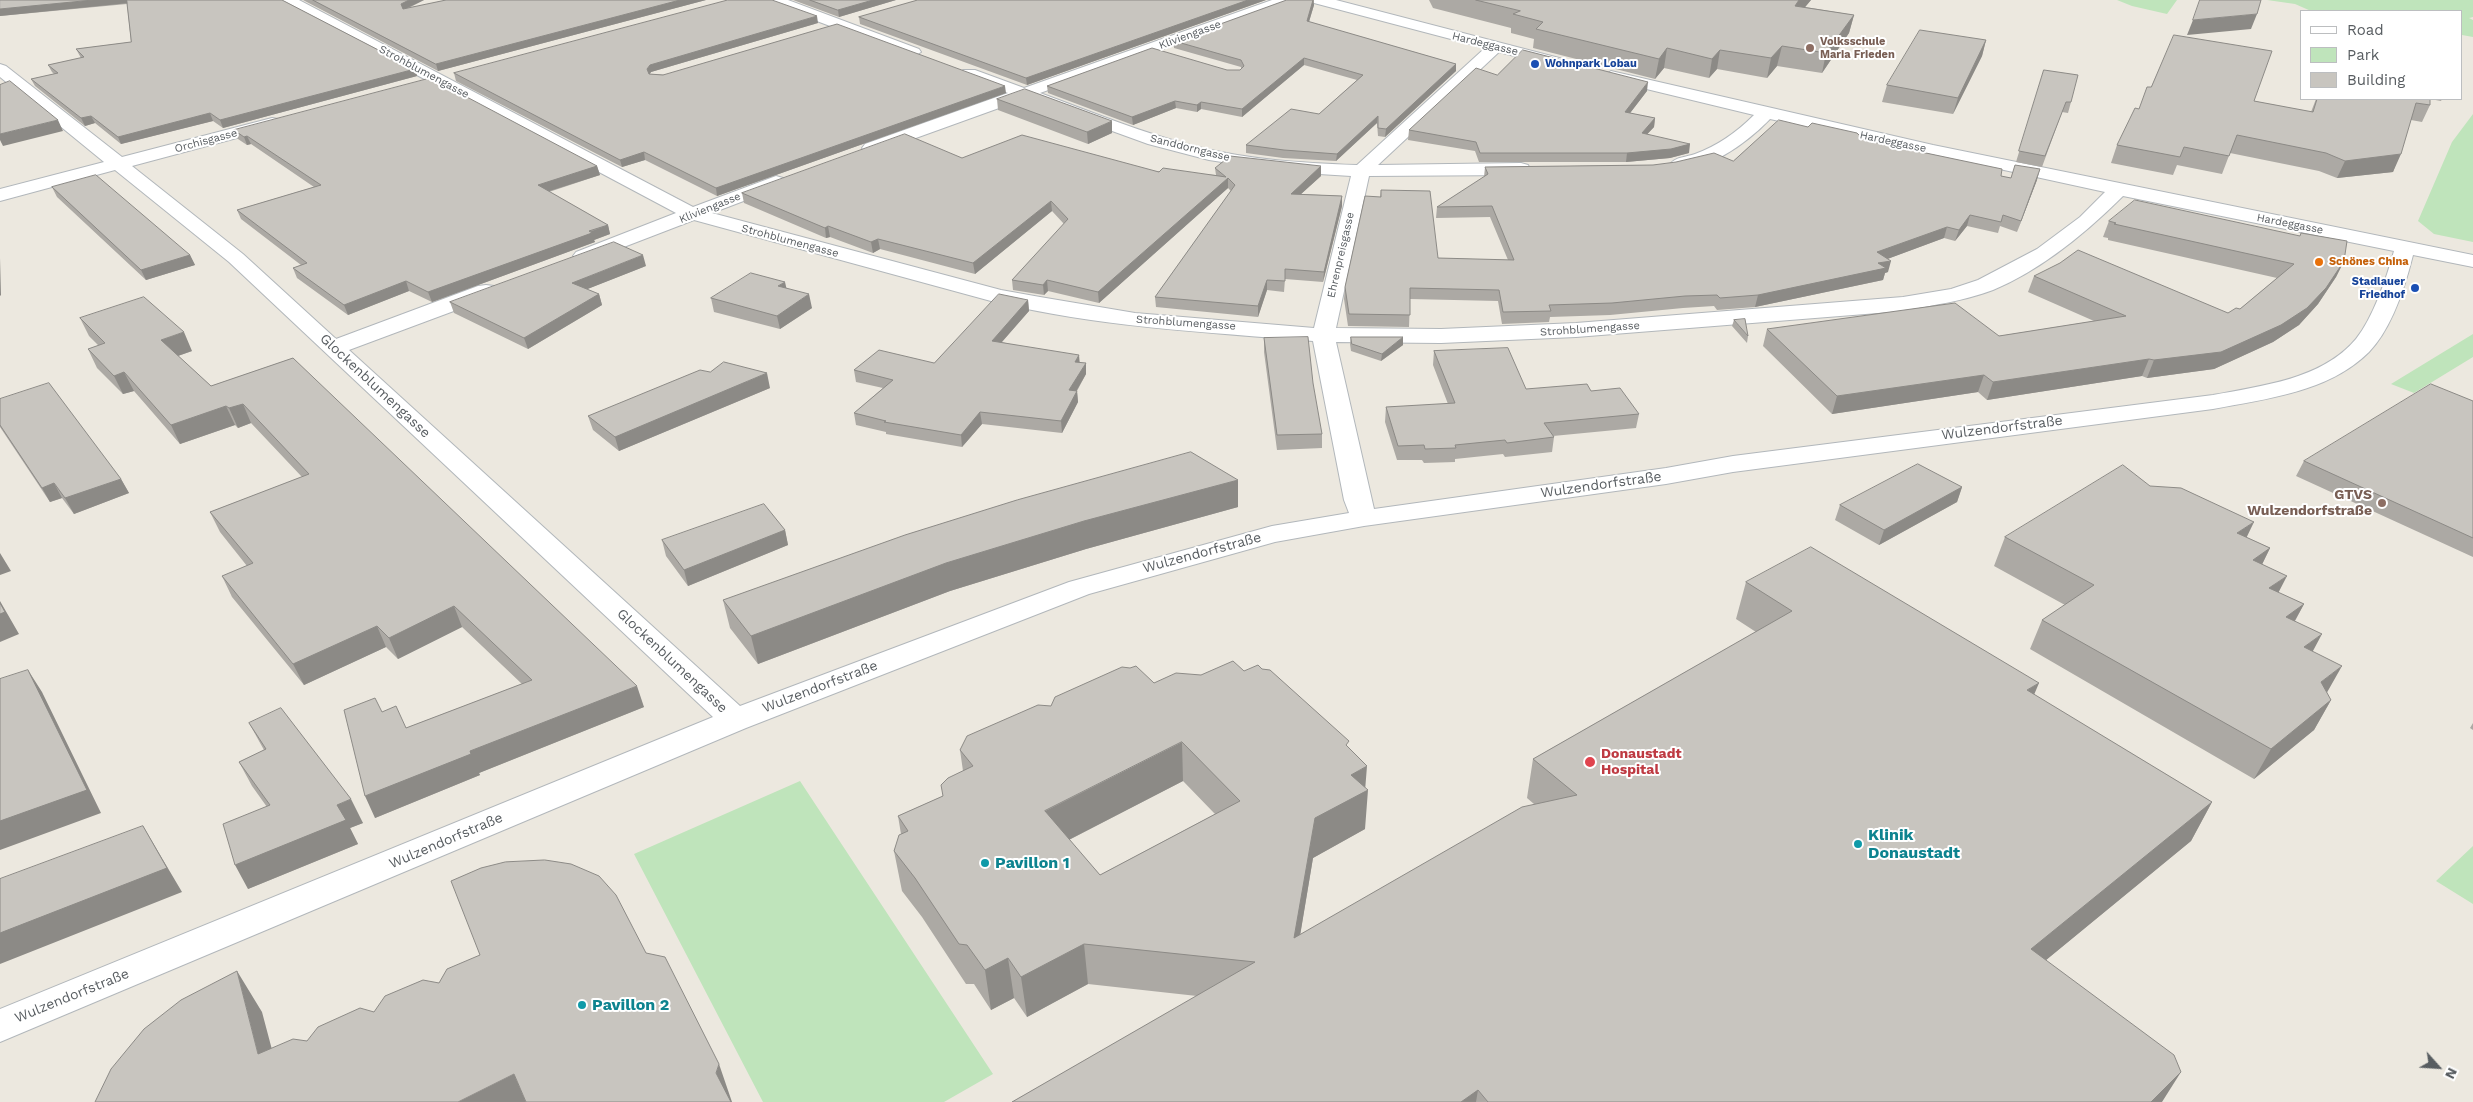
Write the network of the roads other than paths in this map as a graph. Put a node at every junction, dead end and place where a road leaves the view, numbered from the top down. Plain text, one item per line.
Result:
1 (283, 0) edge
2 (774, 0) edge
3 (1286, 0) edge
4 (1319, 0) edge
5 (864, 16) edge
6 (837, 24) junction
7 (809, 32) edge
8 (1495, 46) junction
9 (1152, 48) junction
10 (1180, 56) edge
11 (930, 59) edge
12 (949, 66) edge
13 (1571, 66) edge
14 (0, 69) edge
15 (1599, 73) edge
16 (447, 76) junction
17 (408, 86) edge
18 (1024, 94) junction
19 (1765, 114) junction
20 (293, 117) edge
21 (853, 155) edge
22 (120, 164) junction
23 (1664, 167) edge
24 (1538, 169) edge
25 (1361, 171) junction
26 (790, 177) edge
27 (2118, 190) junction
28 (0, 194) edge
29 (692, 214) junction
30 (2405, 247) junction
31 (2473, 261) edge
32 (567, 262) edge
33 (502, 285) edge
34 (1324, 335) junction
35 (332, 348) junction
36 (1364, 518) junction
37 (735, 720) junction
38 (0, 1026) edge

1 - 16 street, Strohblumengasse
2 - 6 street
3 - 9 street, Kliviengasse
4 - 8 street, Hardeggasse
5 - 6 street
6 - 7 street
6 - 11 street
8 - 13 street, Hardeggasse
8 - 25 street
9 - 10 street
9 - 18 street, Kliviengasse
12 - 18 street, Sanddorngasse
14 - 22 street, Glockenblumengasse
15 - 19 street, Hardeggasse
16 - 17 street
16 - 29 street, Strohblumengasse
18 - 21 street, Kliviengasse
18 - 25 street, Sanddorngasse
19 - 23 street
19 - 27 street, Hardeggasse
20 - 22 street, Orchisgasse
22 - 28 street, Orchisgasse
22 - 35 street, Glockenblumengasse
24 - 25 street, Sanddorngasse
25 - 34 street, Ehrenpreisgasse
26 - 29 street, Kliviengasse
27 - 30 street, Hardeggasse
27 - 34 street, Strohblumengasse
29 - 32 street, Kliviengasse
29 - 34 street, Strohblumengasse
30 - 31 street, Hardeggasse
30 - 36 street, Wulzendorfstraße
33 - 35 street
34 - 36 street, Ehrenpreisgasse
35 - 37 street, Glockenblumengasse
36 - 37 street, Wulzendorfstraße
37 - 38 street, Wulzendorfstraße

